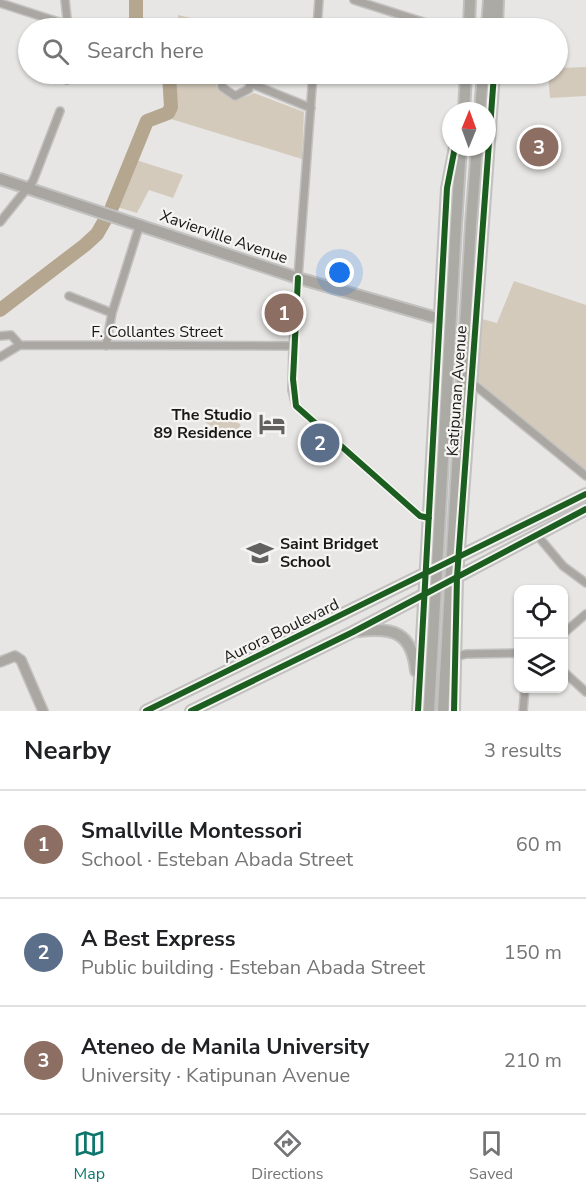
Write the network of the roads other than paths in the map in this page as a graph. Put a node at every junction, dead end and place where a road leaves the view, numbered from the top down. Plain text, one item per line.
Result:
1 (64, 0) edge
2 (319, 0) edge
3 (354, 0) edge
4 (470, 0) edge
5 (489, 0) edge
6 (498, 0) edge
7 (0, 3) edge
8 (42, 18) edge
9 (67, 18) edge
10 (318, 18) edge
11 (411, 18) edge
12 (469, 18) edge
13 (488, 18) edge
14 (497, 18) edge
15 (222, 84) edge
16 (252, 84) joint
17 (312, 84) edge
18 (465, 84) edge
19 (482, 84) edge
20 (493, 84) edge
21 (464, 102) edge
22 (481, 102) edge
23 (311, 108) junction
24 (60, 111) dead end
25 (453, 156) edge
26 (460, 156) edge
27 (476, 156) edge
28 (0, 179) edge
29 (28, 188) junction
30 (0, 222) edge
31 (140, 224) junction
32 (298, 278) junction
33 (69, 296) dead end
34 (112, 313) junction
35 (440, 319) junction
36 (0, 336) edge
37 (20, 345) junction
38 (106, 345) junction
39 (293, 346) junction
40 (0, 357) edge
41 (471, 382) junction
42 (432, 441) junction
43 (467, 442) junction
44 (586, 476) edge
45 (430, 481) junction
46 (464, 483) junction
47 (586, 494) edge
48 (586, 509) edge
49 (429, 518) junction
50 (537, 535) junction
51 (427, 542) junction
52 (459, 557) junction
53 (476, 567) junction
54 (426, 573) junction
55 (457, 577) junction
56 (586, 584) edge
57 (395, 589) junction
58 (425, 593) junction
59 (456, 604) junction
60 (586, 614) edge
61 (568, 630) edge
62 (353, 632) junction
63 (514, 653) edge
64 (422, 657) junction
65 (455, 657) junction
66 (1, 660) edge
67 (568, 676) edge
68 (419, 692) junction
69 (586, 692) edge
70 (525, 693) edge
71 (43, 711) edge
72 (146, 711) edge
73 (191, 711) edge
74 (418, 711) edge
75 (429, 711) edge
76 (443, 711) edge
77 (454, 711) edge
78 (523, 711) edge

1 - 9 street
2 - 10 street
3 - 11 street
4 - 12 main road
5 - 13 main road
6 - 14 main road
7 - 8 street
15 - 16 street
16 - 23 street
17 - 23 street
18 - 21 main road
19 - 22 main road
20 - 41 main road, Katipunan Avenue
23 - 32 street
24 - 29 street
25 - 35 main road, Katipunan Avenue
26 - 75 main road, Katipunan Avenue, bridge
27 - 76 main road, Katipunan Avenue, bridge
28 - 29 main road, Xavierville Avenue
29 - 30 street
29 - 31 main road, Xavierville Avenue
31 - 32 main road, Xavierville Avenue
31 - 34 street
32 - 35 main road, Xavierville Avenue
32 - 39 street
33 - 34 street
34 - 38 street
35 - 42 main road, Katipunan Avenue
36 - 37 street, F. Collantes Street
37 - 38 street, F. Collantes Street
37 - 40 street
38 - 39 street, F. Collantes Street
39 - 49 street
41 - 43 main road, Katipunan Avenue
41 - 44 street
42 - 43 main road
42 - 45 main road, Katipunan Avenue
43 - 46 main road, Katipunan Avenue
45 - 46 main road
45 - 49 main road, Katipunan Avenue
46 - 52 main road, Katipunan Avenue
47 - 52 main road, Aurora Boulevard
48 - 50 main road, Aurora Boulevard
49 - 51 main road, Katipunan Avenue
50 - 53 main road, Aurora Boulevard
50 - 56 street
51 - 54 main road, Katipunan Avenue
51 - 57 main road
52 - 54 main road, Aurora Boulevard
52 - 55 main road, Katipunan Avenue
53 - 55 main road, Aurora Boulevard
53 - 59 main road
54 - 57 main road, Aurora Boulevard
54 - 58 main road, Katipunan Avenue
55 - 58 main road, Aurora Boulevard
55 - 59 main road, Katipunan Avenue
57 - 72 main road, Aurora Boulevard
58 - 62 main road, Aurora Boulevard
58 - 64 main road, Katipunan Avenue
59 - 65 main road, Katipunan Avenue
60 - 61 street
62 - 68 main road
62 - 73 main road, Aurora Boulevard
63 - 65 street
64 - 65 main road
64 - 68 main road, Katipunan Avenue
65 - 77 main road, Katipunan Avenue
66 - 71 street
67 - 69 street
68 - 74 main road, Katipunan Avenue
70 - 78 street

